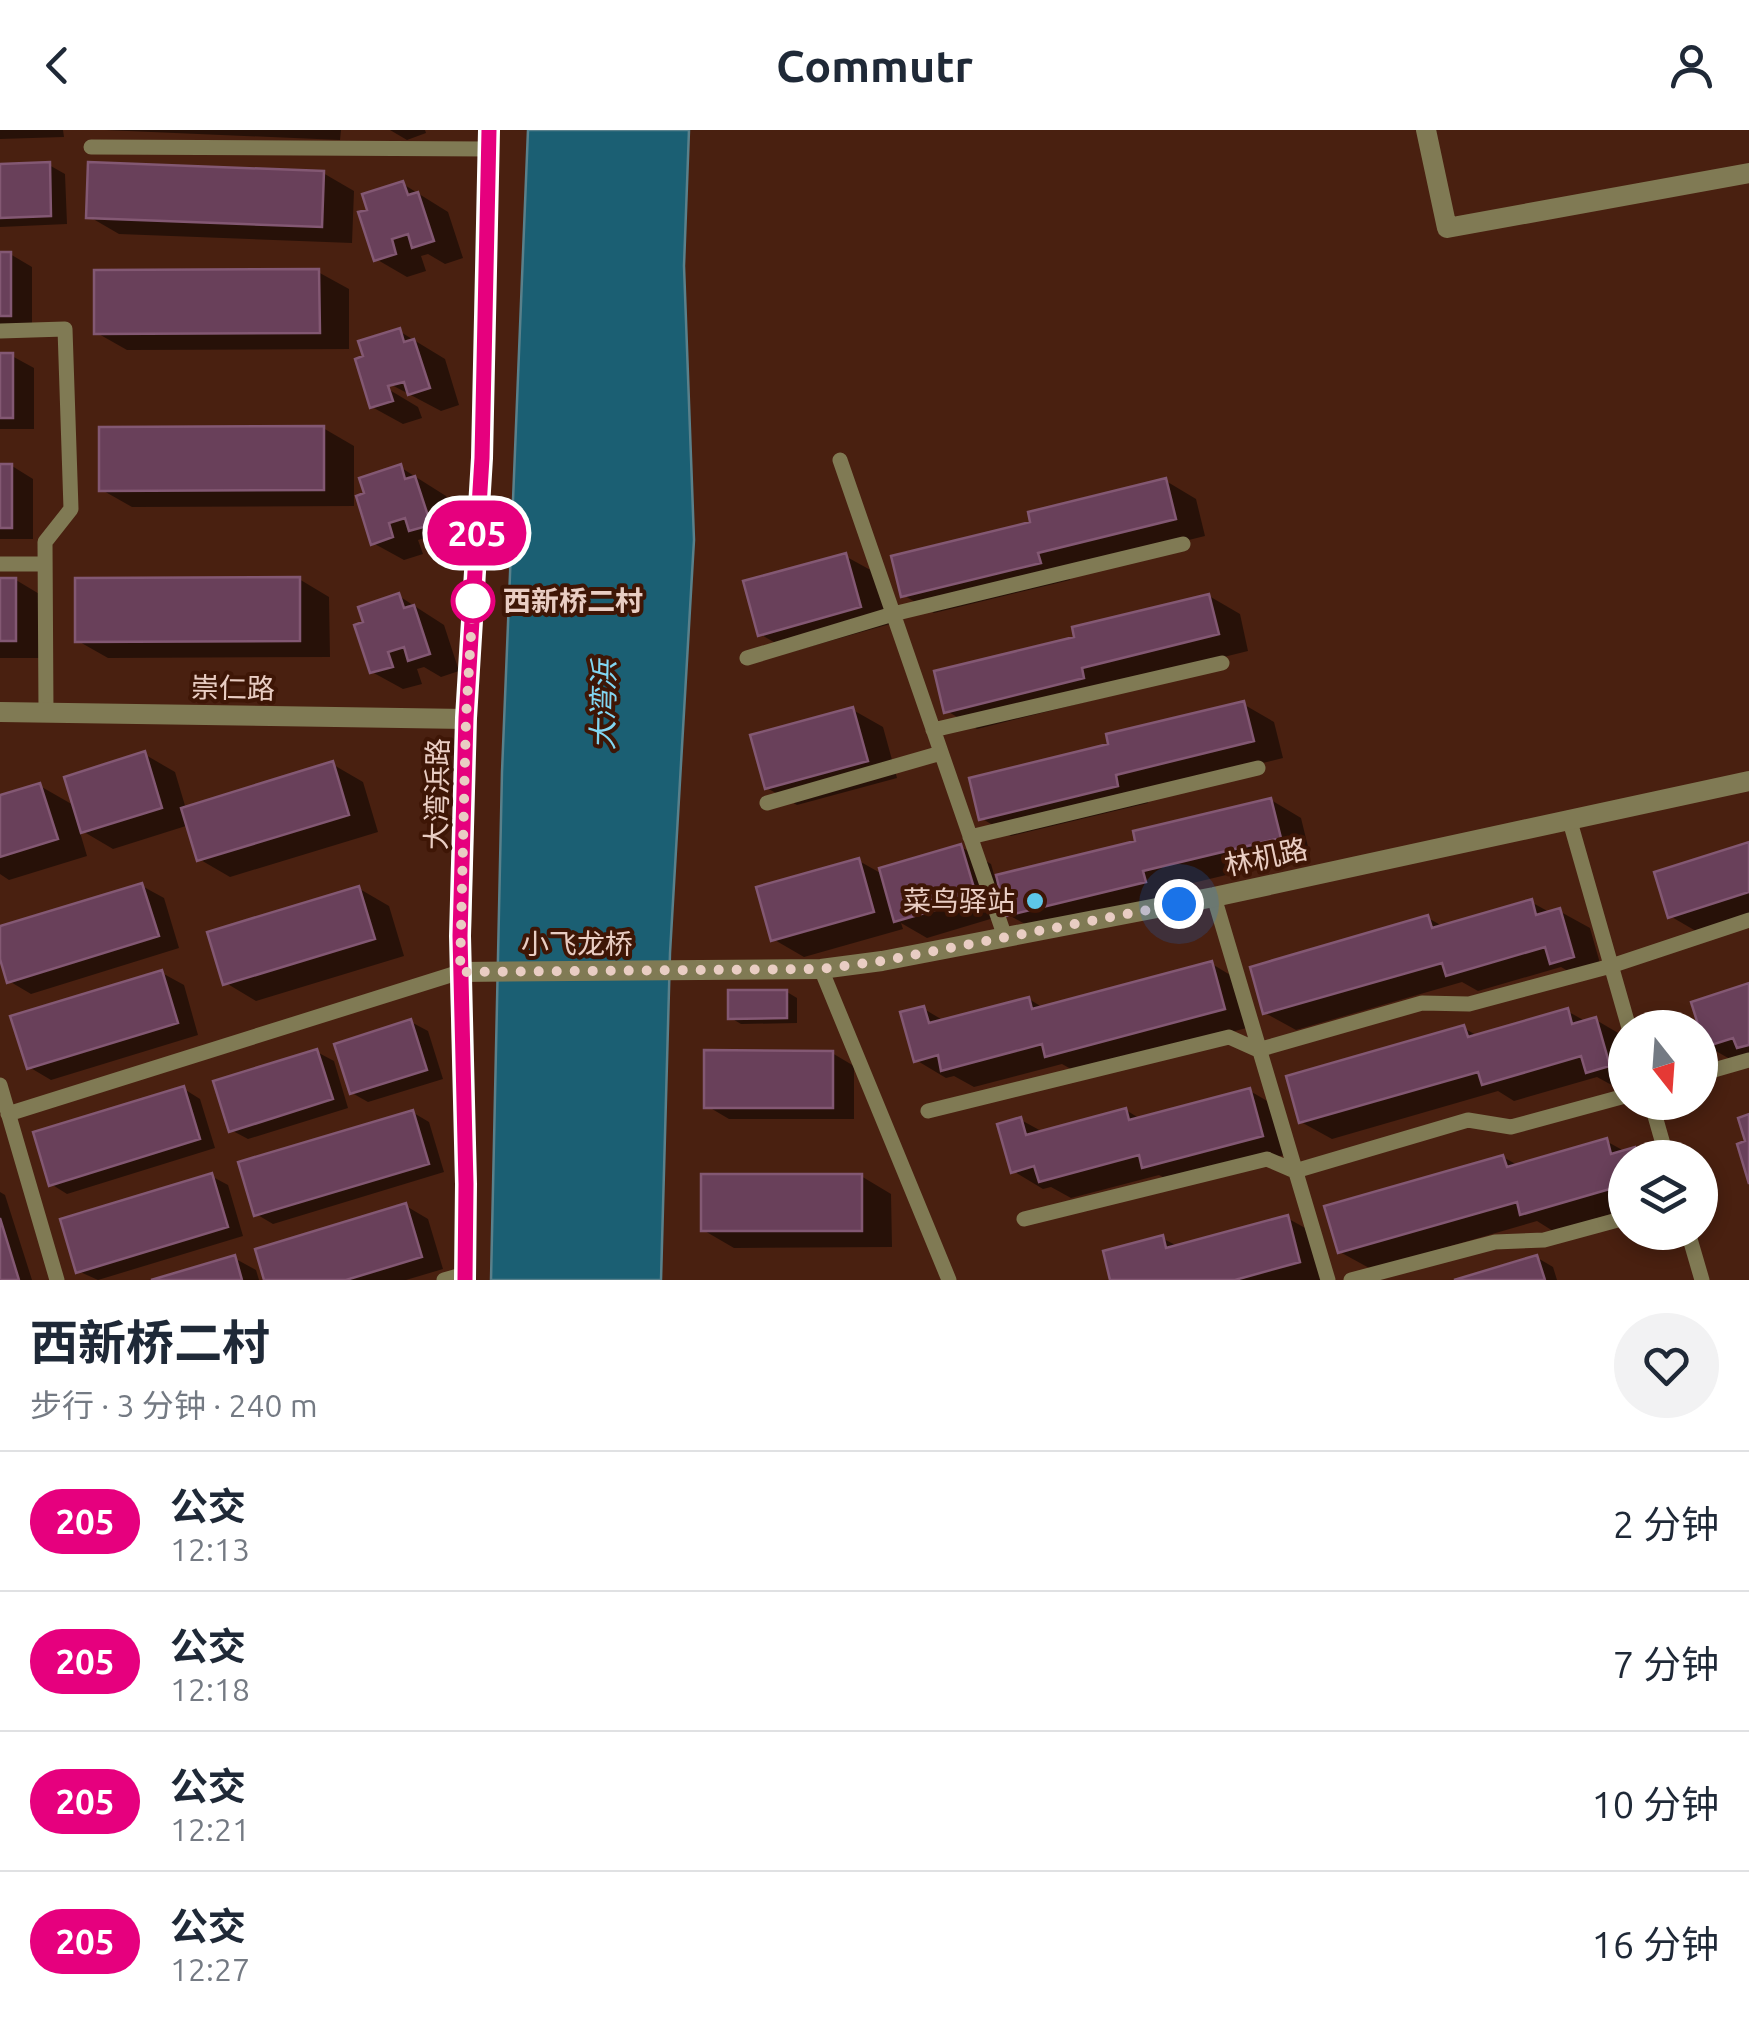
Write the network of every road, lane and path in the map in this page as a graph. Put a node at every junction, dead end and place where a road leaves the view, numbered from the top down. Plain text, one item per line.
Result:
1 (1426, 130) edge
2 (489, 140) edge
3 (91, 147) dead end
4 (1749, 173) edge
5 (0, 331) edge
6 (840, 460) dead end
7 (1184, 544) dead end
8 (0, 564) edge
9 (45, 564) junction
10 (894, 614) junction
11 (747, 658) dead end
12 (1222, 663) dead end
13 (0, 712) edge
14 (46, 712) junction
15 (466, 718) junction
16 (934, 730) junction
17 (942, 753) junction
18 (1258, 768) dead end
19 (1749, 781) edge
20 (767, 802) dead end
21 (1569, 818) junction
22 (970, 837) junction
23 (1214, 897) junction
24 (1749, 920) edge
25 (1005, 938) junction
26 (1612, 966) junction
27 (821, 969) junction
28 (460, 972) junction
29 (672, 972) joint
30 (1624, 1010) edge
31 (1258, 1050) junction
32 (1749, 1060) edge
33 (1718, 1069) edge
34 (0, 1085) edge
35 (1608, 1101) edge
36 (928, 1111) dead end
37 (8, 1114) junction
38 (1295, 1171) junction
39 (1024, 1219) dead end
40 (1608, 1223) edge
41 (1693, 1250) edge
42 (465, 1277) edge
43 (57, 1280) edge
44 (444, 1280) edge
45 (948, 1280) edge
46 (1328, 1280) edge
47 (1351, 1280) edge
48 (1702, 1280) edge

1 - 4 street
2 - 3 lane
2 - 15 street, 大湾浜路
5 - 9 lane
6 - 10 lane
7 - 10 lane
8 - 9 lane
9 - 14 lane
10 - 11 lane
10 - 16 lane
12 - 16 lane
13 - 14 street, 崇仁路
14 - 15 street, 崇仁路
15 - 28 street, 大湾浜路
16 - 17 lane
17 - 20 lane
17 - 22 lane
18 - 22 lane
19 - 21 street, 林机路
21 - 23 street, 林机路
21 - 26 lane
22 - 25 lane
23 - 25 street, 林机路
23 - 31 lane
24 - 26 lane
25 - 27 street, 林机路
26 - 30 lane
26 - 31 lane
27 - 29 street, 林机路
27 - 45 lane
28 - 29 street, 小飞龙桥
28 - 37 lane
28 - 42 street, 大湾浜路
31 - 36 lane
31 - 38 lane
32 - 33 lane
34 - 37 lane
35 - 38 lane
37 - 43 lane
38 - 39 lane
38 - 46 lane
40 - 47 lane
41 - 48 lane
42 - 44 lane

